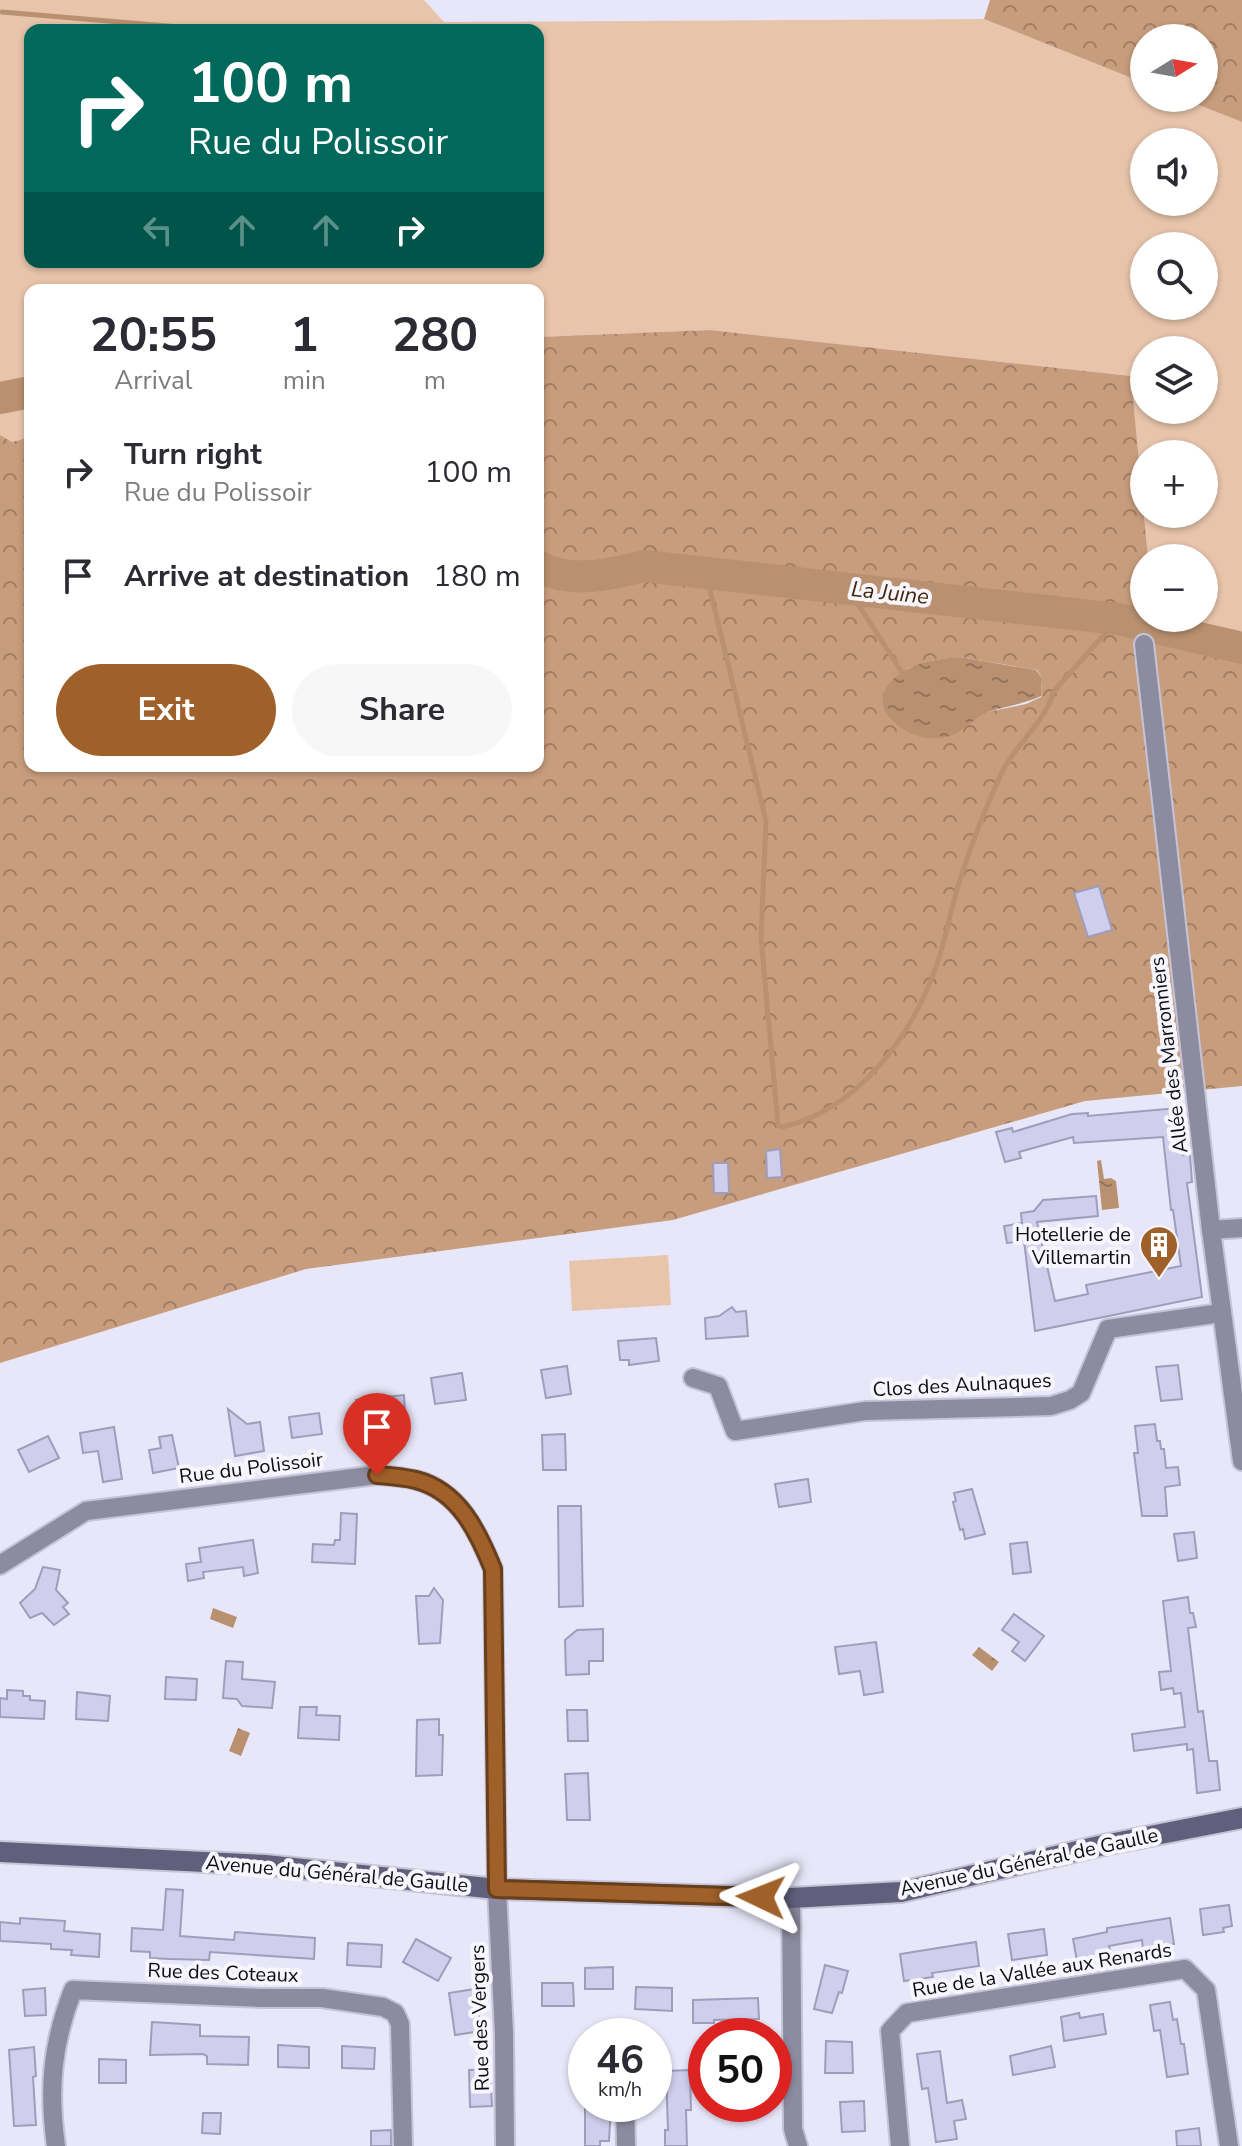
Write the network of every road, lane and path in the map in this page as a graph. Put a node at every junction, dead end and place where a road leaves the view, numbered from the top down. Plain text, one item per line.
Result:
1 (1144, 644) dead end
2 (1242, 1228) edge
3 (1211, 1230) junction
4 (1221, 1313) junction
5 (693, 1378) dead end
6 (1242, 1461) edge
7 (0, 1565) edge
8 (1242, 1818) edge
9 (0, 1852) edge
10 (497, 1889) junction
11 (791, 1898) junction
12 (625, 2122) edge
13 (56, 2146) edge
14 (403, 2146) edge
15 (505, 2146) edge
16 (626, 2146) edge
17 (798, 2146) edge
18 (900, 2146) edge
19 (1229, 2146) edge

1 - 3 street, Allée des Marronniers
2 - 3 street
3 - 4 street, Allée des Marronniers
4 - 5 street, Clos des Aulnaques
4 - 6 street, Allée des Marronniers
7 - 10 street, Rue du Polissoir
8 - 11 main road, Avenue du Général de Gaulle
9 - 10 main road, Avenue du Général de Gaulle
10 - 11 main road, Avenue du Général de Gaulle
10 - 15 street, Rue des Vergers
11 - 17 street
12 - 16 street
13 - 14 street, Rue des Coteaux
18 - 19 street, Rue de la Vallée aux Renards

